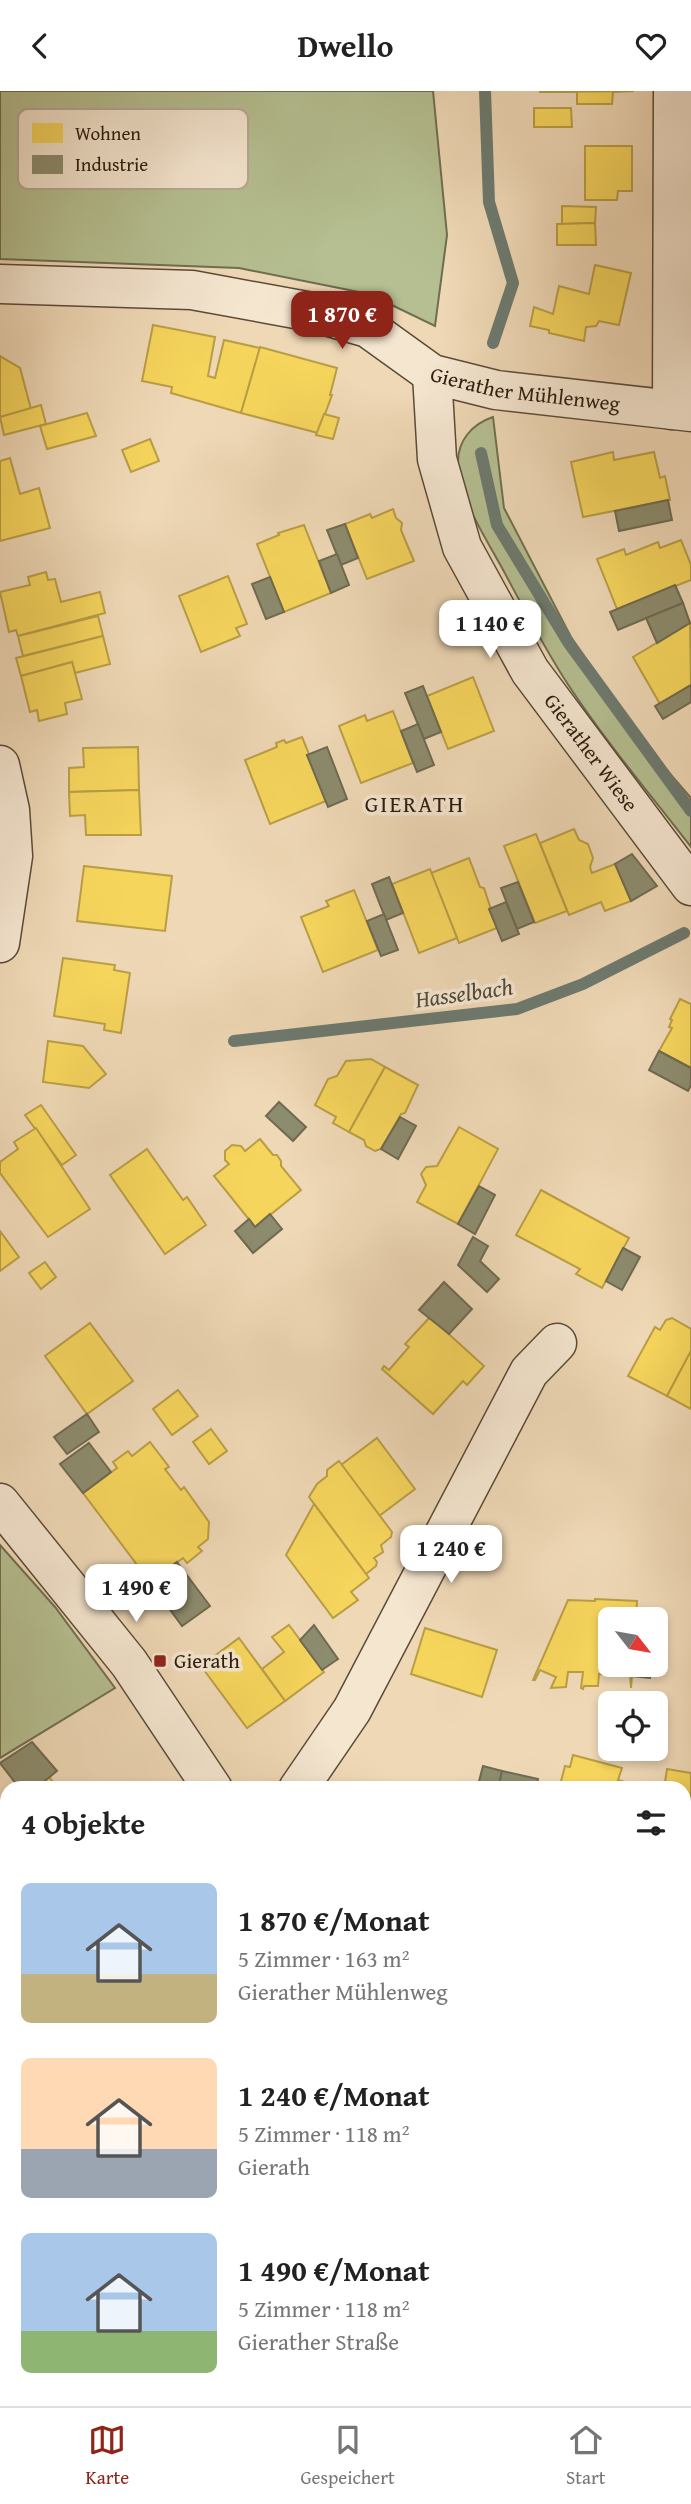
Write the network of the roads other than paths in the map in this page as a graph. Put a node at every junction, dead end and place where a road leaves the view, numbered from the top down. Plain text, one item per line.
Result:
1 (673, 91) edge
2 (0, 284) edge
3 (432, 374) junction
4 (682, 411) edge
5 (0, 765) edge
6 (691, 886) edge
7 (0, 943) edge
8 (557, 1343) dead end
9 (0, 1503) edge
10 (208, 1781) edge
11 (303, 1781) edge

1 - 4 street
2 - 3 street, Gierather Mühlenweg
3 - 4 street, Gierather Mühlenweg
3 - 6 street, Gierather Wiese
5 - 7 street
8 - 11 street
9 - 10 street

